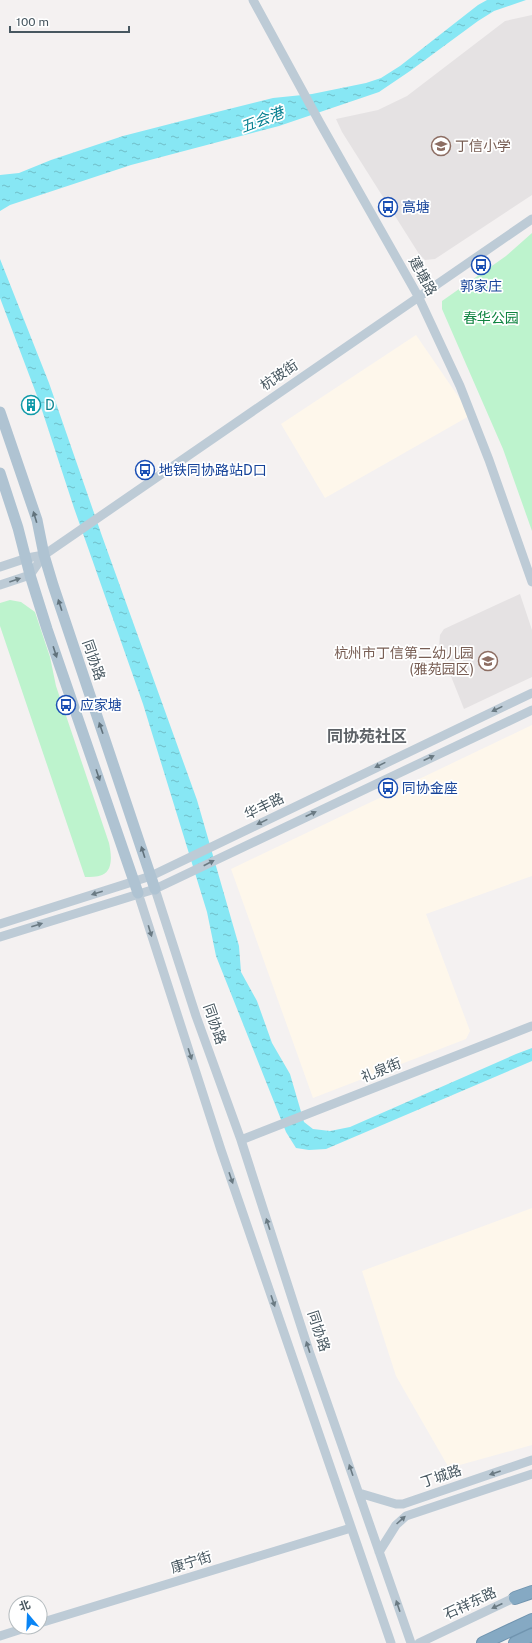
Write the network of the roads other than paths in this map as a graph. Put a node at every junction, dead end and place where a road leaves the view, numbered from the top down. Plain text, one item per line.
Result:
1 (253, 0) edge
2 (532, 219) edge
3 (418, 296) junction
4 (0, 412) edge
5 (0, 473) edge
6 (44, 555) junction
7 (26, 558) junction
8 (0, 566) edge
9 (30, 575) junction
10 (532, 582) edge
11 (0, 585) edge
12 (532, 693) edge
13 (532, 710) edge
14 (151, 876) junction
15 (134, 882) junction
16 (155, 888) junction
17 (138, 893) junction
18 (0, 924) edge
19 (0, 937) edge
20 (532, 1026) edge
21 (241, 1140) junction
22 (532, 1460) edge
23 (532, 1474) edge
24 (359, 1493) junction
25 (351, 1528) junction
26 (379, 1552) junction
27 (532, 1590) edge
28 (514, 1598) joint
29 (532, 1620) edge
30 (48, 1621) edge
31 (532, 1635) edge
32 (390, 1643) edge
33 (411, 1643) edge
34 (419, 1643) edge
35 (483, 1643) edge
36 (515, 1643) edge

1 - 3 main road, 建塘路
2 - 3 main road, 杭玻街
3 - 6 main road, 杭玻街
3 - 10 main road, 建塘路
6 -> 4 main road, 同协路
5 - 7 main road
6 - 7 main road, 杭玻街
6 - 9 main road, 杭玻街
14 -> 6 main road, 同协路
7 - 8 main road, 杭玻街
7 - 9 main road
11 -> 9 main road
9 -> 15 main road
12 -> 14 main road, 华丰路
16 -> 13 main road, 华丰路
14 - 15 main road, 华丰路
14 - 16 main road, 同协路
15 - 17 main road
15 -> 18 main road, 华丰路
16 - 17 main road, 华丰路
16 - 21 main road, 同协路
19 -> 17 main road, 华丰路
17 -> 25 main road
20 - 21 main road, 礼泉街
24 -> 21 main road, 同协路
22 -> 24 main road, 丁城路
26 -> 23 main road, 丁城路
24 - 26 main road, 同协路
25 - 30 main road, 康宁街
25 - 32 main road
33 -> 26 main road, 同协路
27 - 28 highway
28 -> 34 main road, 石祥东路
29 - 35 highway
31 - 36 highway

